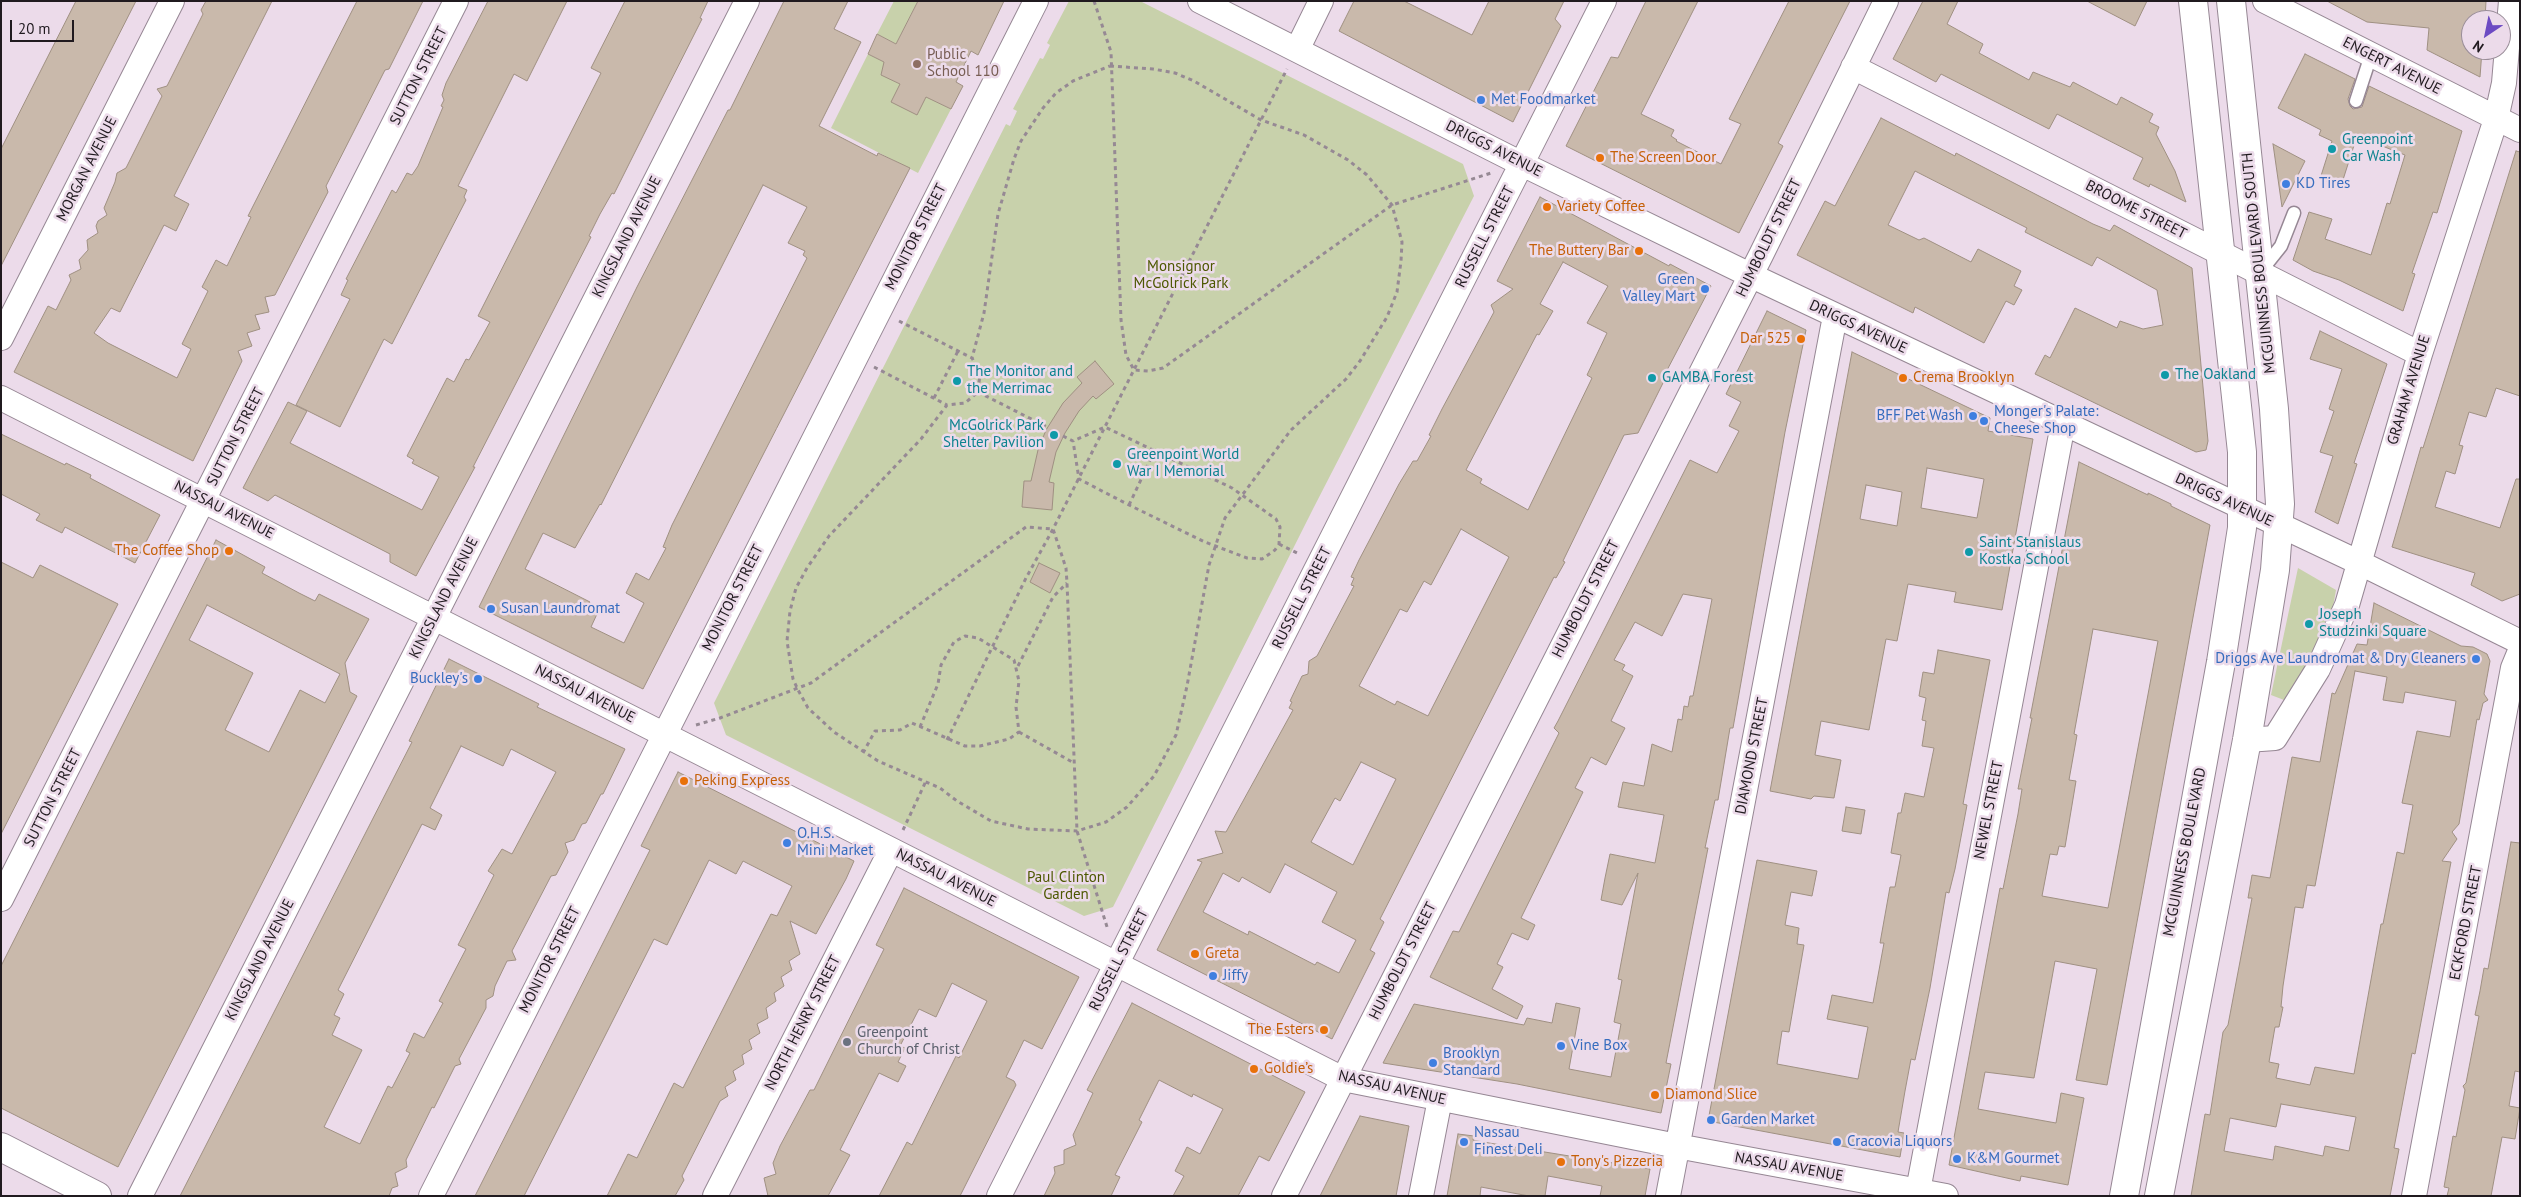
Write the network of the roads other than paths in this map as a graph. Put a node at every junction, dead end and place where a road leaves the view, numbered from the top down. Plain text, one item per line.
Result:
1 (172, 1) edge
2 (456, 1) edge
3 (747, 1) edge
4 (1036, 1) edge
5 (1200, 1) edge
6 (1321, 1) edge
7 (1604, 1) edge
8 (1886, 1) edge
9 (2193, 1) edge
10 (2231, 1) edge
11 (2265, 1) edge
12 (2511, 1) edge
13 (2371, 55) junction
14 (1292, 59) junction
15 (1853, 67) junction
16 (2356, 101) dead end
17 (2496, 119) junction
18 (2520, 130) edge
19 (1522, 164) junction
20 (2294, 212) dead end
21 (2221, 253) junction
22 (2260, 273) junction
23 (1750, 276) junction
24 (1835, 316) junction
25 (1, 338) edge
26 (2420, 354) junction
27 (1, 398) edge
28 (2063, 424) junction
29 (204, 500) junction
30 (2242, 508) junction
31 (2278, 525) junction
32 (2358, 562) junction
33 (434, 617) junction
34 (2520, 642) edge
35 (2520, 651) edge
36 (665, 734) junction
37 (2247, 740) junction
38 (896, 840) junction
39 (1, 899) edge
40 (1117, 963) junction
41 (1343, 1080) junction
42 (1440, 1099) junction
43 (1677, 1146) junction
44 (1, 1147) edge
45 (1918, 1193) edge
46 (97, 1196) edge
47 (140, 1196) edge
48 (430, 1196) edge
49 (715, 1196) edge
50 (999, 1196) edge
51 (1284, 1196) edge
52 (1421, 1196) edge
53 (1668, 1196) edge
54 (1946, 1196) edge
55 (2124, 1196) edge
56 (2159, 1196) edge
57 (2414, 1196) edge

1 - 25 street, MORGAN AVENUE
2 - 29 street, SUTTON STREET
3 - 33 street, KINGSLAND AVENUE
4 - 36 street, MONITOR STREET
5 - 14 street, DRIGGS AVENUE
6 - 14 street
7 - 19 street, RUSSELL STREET
8 - 15 street, HUMBOLDT STREET
9 - 21 main road
10 - 22 main road, MCGUINNESS BOULEVARD SOUTH
11 - 13 street, ENGERT AVENUE
12 - 17 street, GRAHAM AVENUE
13 - 16 lane
13 - 17 street, ENGERT AVENUE
14 - 19 street, DRIGGS AVENUE
15 - 21 street, BROOME STREET
15 - 23 street, HUMBOLDT STREET
17 - 18 street, ENGERT AVENUE
17 - 26 street, GRAHAM AVENUE
19 - 23 street, DRIGGS AVENUE
19 - 40 street, RUSSELL STREET
20 - 22 lane
21 - 22 street, BROOME STREET
21 - 30 main road
22 - 26 street, BROOME STREET
22 - 31 main road, MCGUINNESS BOULEVARD SOUTH
23 - 24 street, DRIGGS AVENUE
23 - 41 street, HUMBOLDT STREET
24 - 28 street, DRIGGS AVENUE
24 - 43 street, DIAMOND STREET
26 - 32 street, GRAHAM AVENUE
27 - 29 street, NASSAU AVENUE
28 - 30 street, DRIGGS AVENUE
28 - 45 street, NEWEL STREET
29 - 33 street, NASSAU AVENUE
29 - 39 street, SUTTON STREET
30 - 31 street, DRIGGS AVENUE
30 - 55 main road, MCGUINNESS BOULEVARD
31 - 32 street, DRIGGS AVENUE
31 - 37 main road
32 - 34 street, DRIGGS AVENUE
32 - 37 street, GRAHAM AVENUE
33 - 36 street, NASSAU AVENUE
33 - 47 street, KINGSLAND AVENUE
35 - 57 street, ECKFORD STREET
36 - 38 street, NASSAU AVENUE
36 - 48 street, MONITOR STREET
37 - 56 main road
38 - 40 street, NASSAU AVENUE
38 - 49 street, NORTH HENRY STREET
40 - 41 street, NASSAU AVENUE
40 - 50 street, RUSSELL STREET
41 - 42 street, NASSAU AVENUE
41 - 51 street, HUMBOLDT STREET
42 - 43 street, NASSAU AVENUE
42 - 52 street
43 - 45 street, NASSAU AVENUE
43 - 53 street, DIAMOND STREET
44 - 46 main road
45 - 54 street, NASSAU AVENUE

